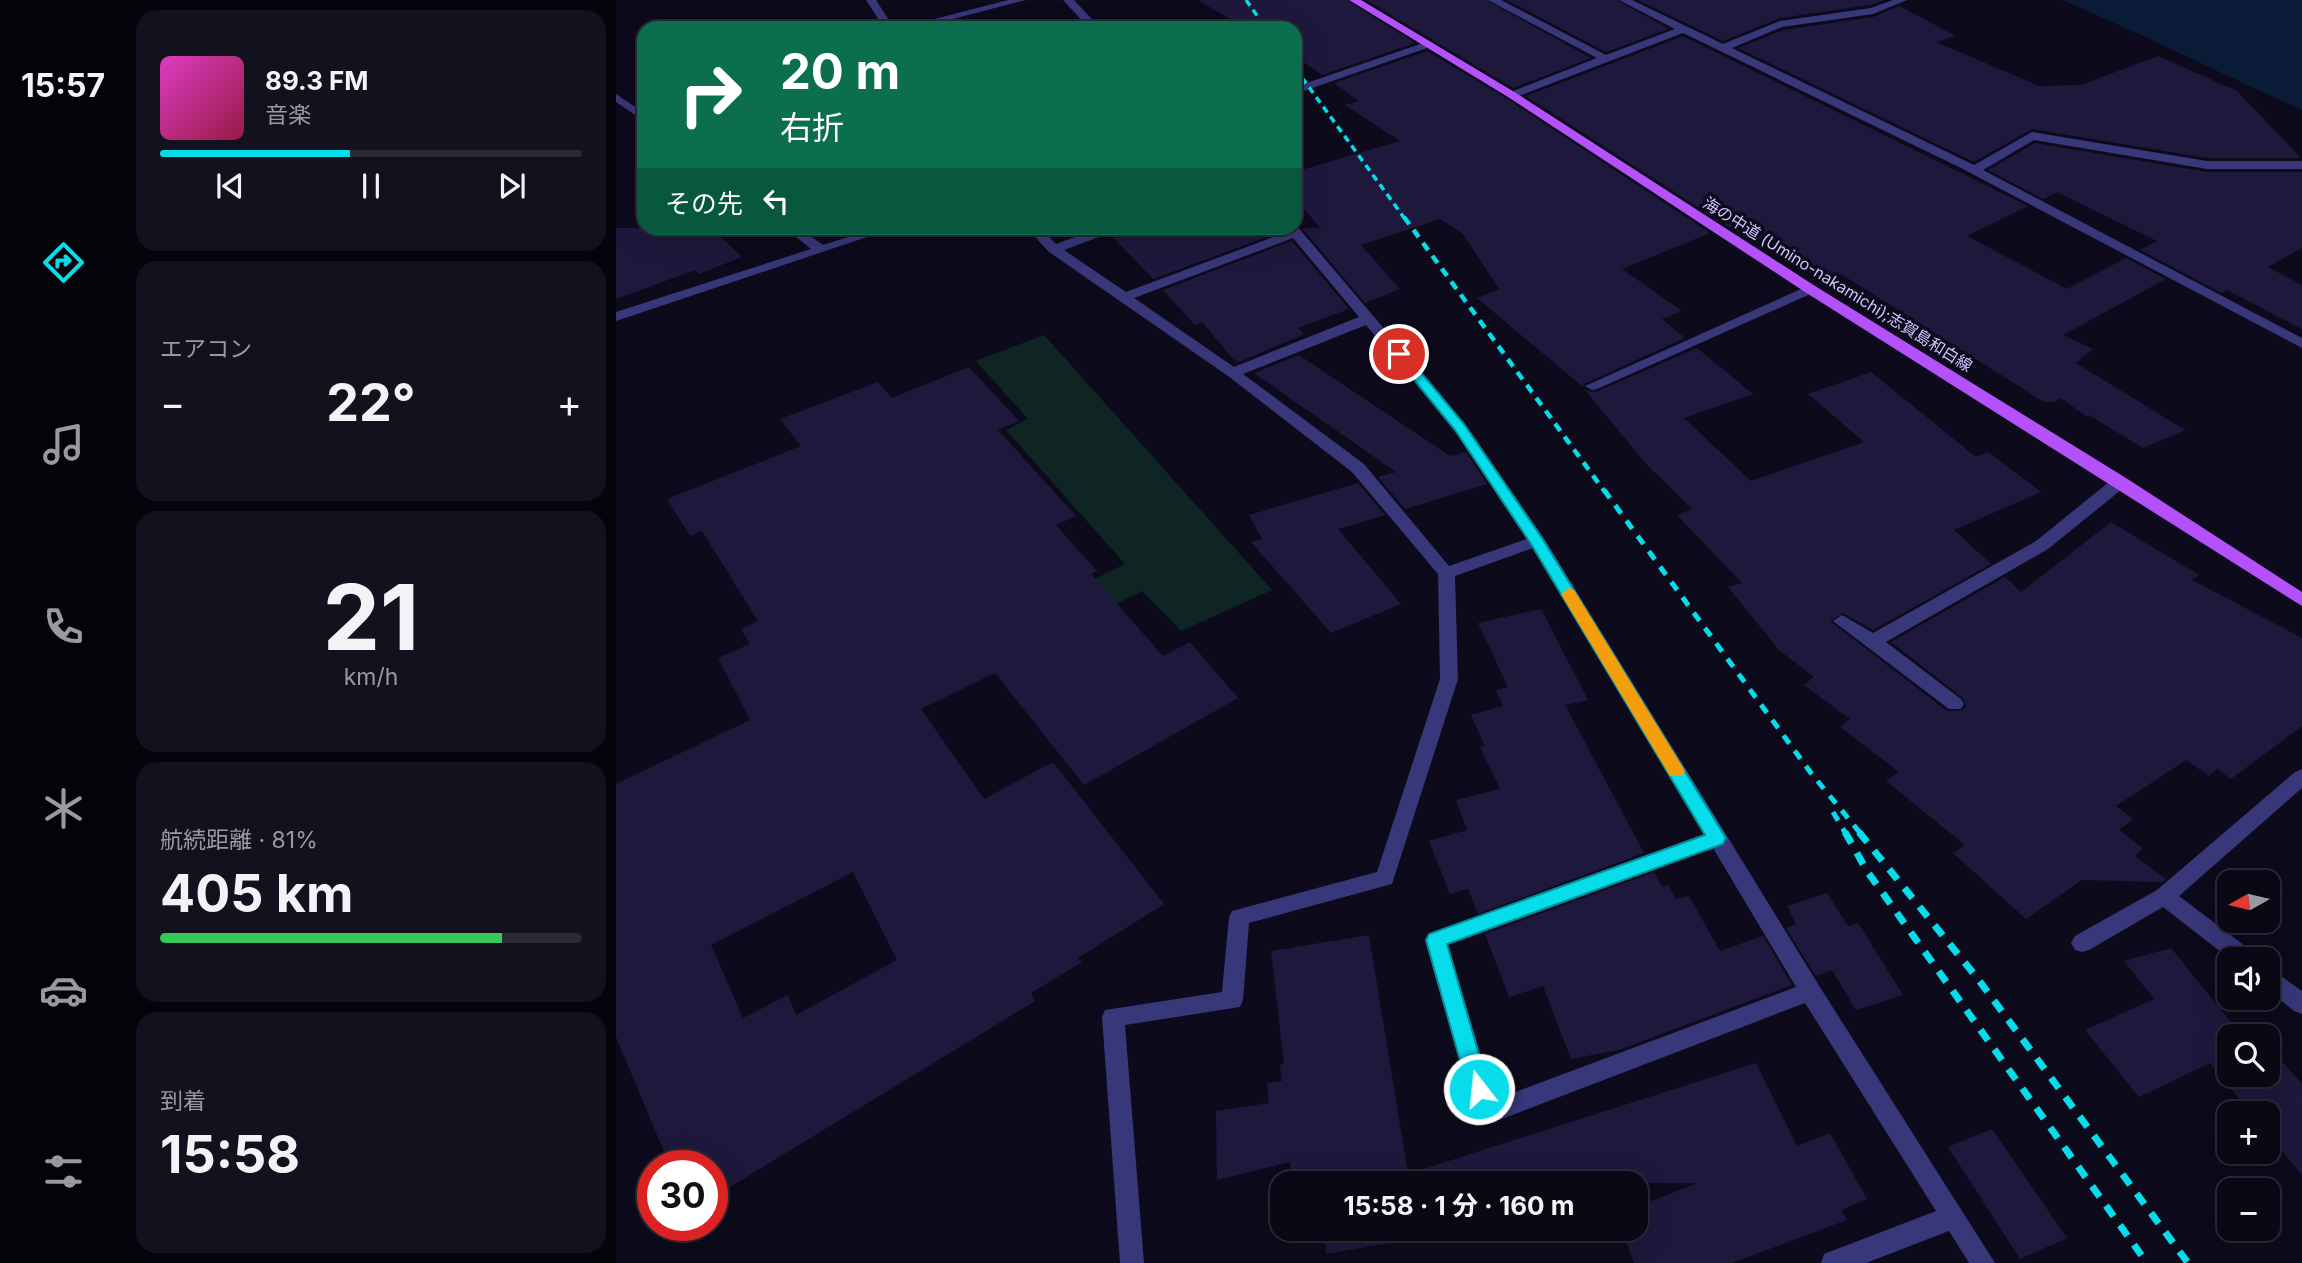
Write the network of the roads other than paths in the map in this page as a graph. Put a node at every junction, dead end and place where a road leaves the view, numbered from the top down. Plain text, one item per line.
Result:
1 (871, 0) edge
2 (1021, 0) edge
3 (1069, 0) edge
4 (1354, 0) edge
5 (1493, 0) edge
6 (1624, 0) edge
7 (1902, 0) edge
8 (884, 21) edge
9 (934, 21) edge
10 (1088, 21) edge
11 (1683, 29) junction
12 (1426, 45) junction
13 (1723, 48) junction
14 (1606, 59) junction
15 (1302, 89) edge
16 (1512, 95) junction
17 (616, 97) edge
18 (637, 112) edge
19 (2302, 165) edge
20 (1974, 170) junction
21 (801, 235) edge
22 (865, 235) edge
23 (1040, 235) edge
24 (1090, 235) edge
25 (1281, 235) edge
26 (1297, 235) edge
27 (1054, 248) junction
28 (820, 249) junction
29 (1811, 289) junction
30 (1126, 297) junction
31 (616, 317) edge
32 (1370, 318) junction
33 (2302, 344) edge
34 (1233, 373) junction
35 (1592, 386) dead end
36 (2120, 482) junction
37 (1537, 541) junction
38 (1447, 573) junction
39 (2302, 600) edge
40 (1842, 621) dead end
41 (1873, 641) junction
42 (1955, 704) dead end
43 (2302, 777) edge
44 (1717, 838) junction
45 (2164, 896) junction
46 (2082, 943) dead end
47 (2230, 947) edge
48 (2280, 986) edge
49 (1810, 990) junction
50 (2302, 1003) edge
51 (1954, 1217) junction
52 (1130, 1263) edge
53 (1833, 1263) edge
54 (1983, 1263) edge

1 - 8 street
2 - 9 street
3 - 10 street
4 - 12 main road, 海の中道 (Umino-nakamichi);志賀島和白線
5 - 14 street
6 - 11 street
7 - 13 street
11 - 13 street
11 - 14 street
12 - 15 street
12 - 16 main road, 海の中道 (Umino-nakamichi);志賀島和白線
13 - 20 street
14 - 16 street
16 - 29 main road, 海の中道 (Umino-nakamichi);志賀島和白線
17 - 18 street
19 - 20 street
20 - 33 street
21 - 28 street
22 - 28 street
23 - 27 street
24 - 27 street
25 - 30 street
26 - 32 street
27 - 30 street
28 - 31 street
29 - 35 street
29 - 36 main road, 海の中道 (Umino-nakamichi);志賀島和白線
30 - 34 street
32 - 34 street
32 - 37 street
34 - 38 street
36 - 39 main road, 海の中道 (Umino-nakamichi);志賀島和白線
36 - 41 street
37 - 38 street
37 - 44 street
38 - 52 street
40 - 41 street
41 - 42 street
43 - 45 street
44 - 49 street
44 - 49 street
45 - 46 street
45 - 47 street
48 - 50 street
49 - 51 street
51 - 53 street
51 - 54 street

